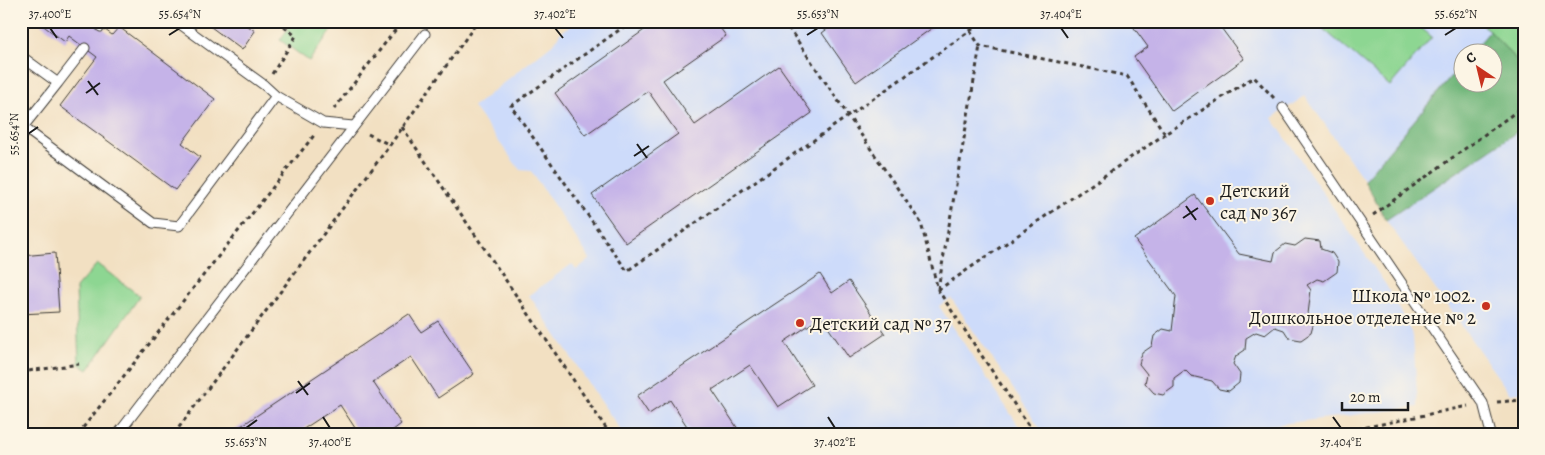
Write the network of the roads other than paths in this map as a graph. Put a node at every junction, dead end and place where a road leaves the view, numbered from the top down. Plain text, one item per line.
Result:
1 (176, 21) edge
2 (425, 34) dead end
3 (85, 48) dead end
4 (21, 56) edge
5 (58, 83) junction
6 (276, 96) junction
7 (1283, 108) road end
8 (353, 126) junction
9 (22, 128) edge
10 (118, 434) edge
11 (1491, 434) edge

1 - 6 lane
2 - 8 lane
3 - 5 lane
4 - 5 lane
5 - 9 lane
6 - 8 lane
6 - 9 lane
7 - 11 lane
8 - 10 lane

